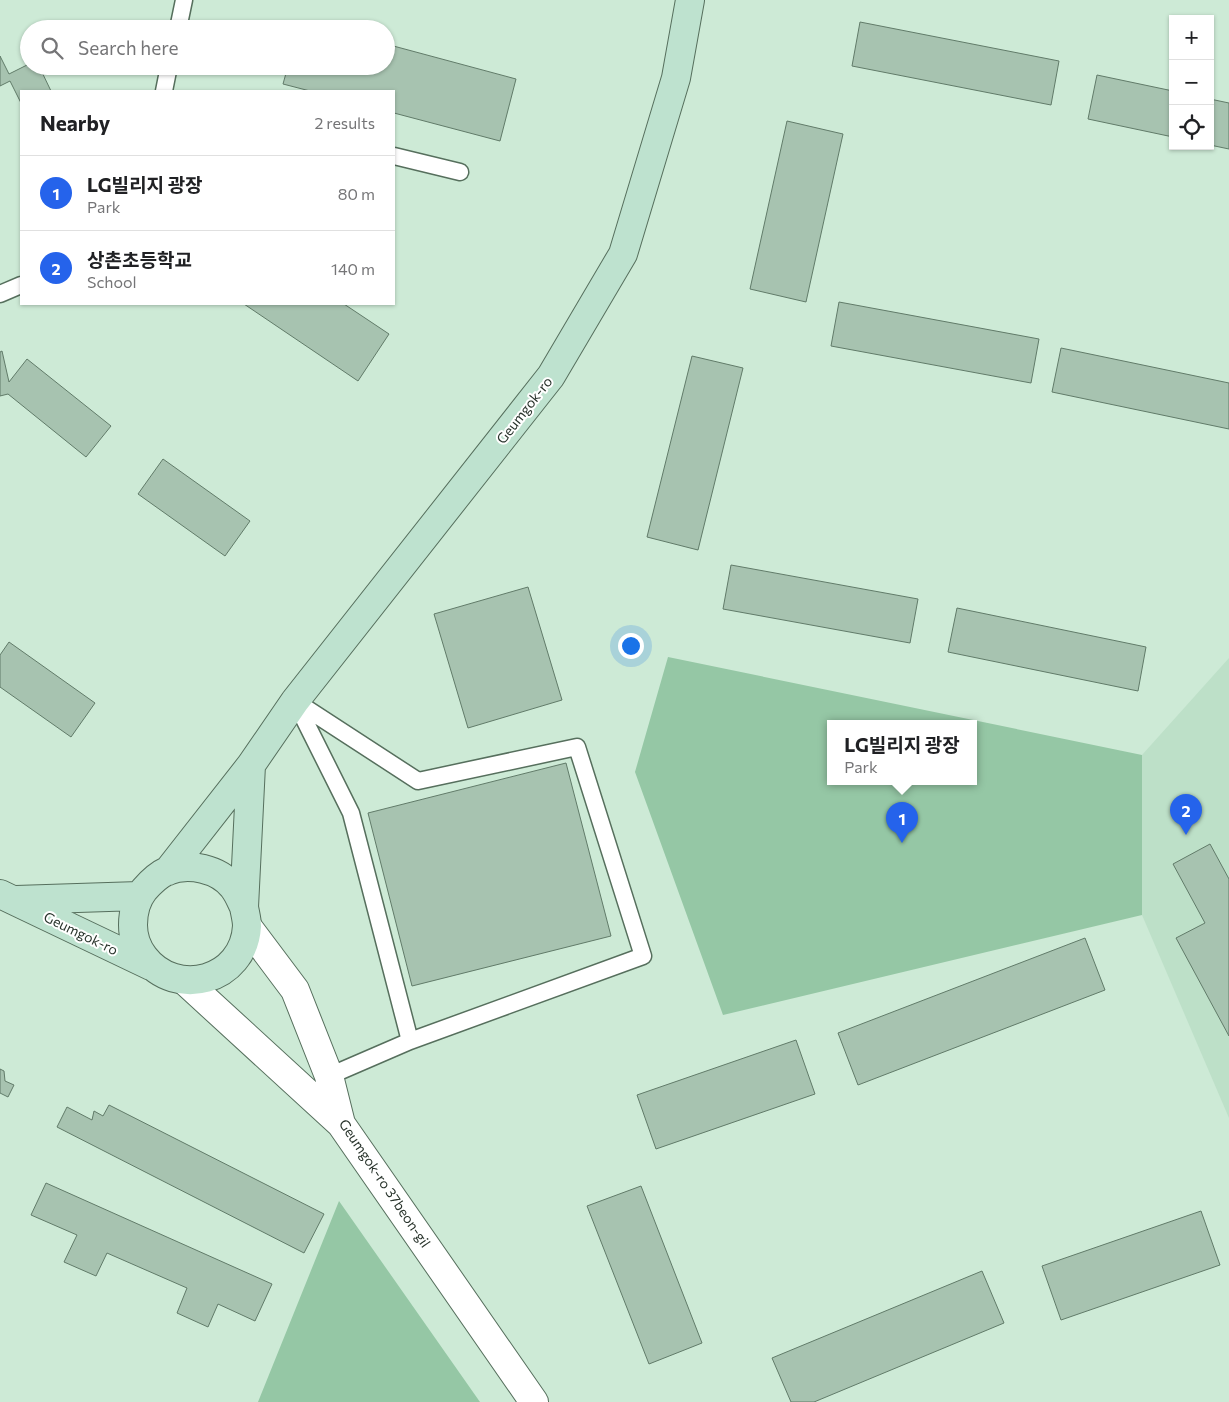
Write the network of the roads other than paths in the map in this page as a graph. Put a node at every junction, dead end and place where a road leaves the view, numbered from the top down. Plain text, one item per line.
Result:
1 (184, 0) edge
2 (690, 0) edge
3 (180, 20) edge
4 (167, 75) edge
5 (164, 90) edge
6 (395, 156) edge
7 (460, 172) dead end
8 (20, 285) edge
9 (0, 294) edge
10 (295, 700) junction
11 (251, 765) junction
12 (168, 871) junction
13 (139, 896) junction
14 (6, 897) edge
15 (246, 917) junction
16 (151, 966) junction
17 (185, 981) junction
18 (410, 1041) junction
19 (329, 1076) junction
20 (341, 1124) junction
21 (534, 1402) edge

1 - 3 lane
2 - 10 main road, Geumgok-ro
4 - 5 lane
6 - 7 lane
8 - 9 lane
10 - 11 main road, Geumgok-ro
10 - 18 lane
10 - 18 lane
11 - 12 main road, Geumgok-ro
11 - 15 main road
12 - 13 main road
12 - 15 main road
13 - 14 main road, Geumgok-ro
13 - 16 main road
14 - 16 main road, Geumgok-ro
15 - 17 main road
15 - 19 street, Geumgok-ro 37beon-gil
16 - 17 main road
17 - 20 street
18 - 19 lane
19 - 20 street, Geumgok-ro 37beon-gil
20 - 21 street, Geumgok-ro 37beon-gil

